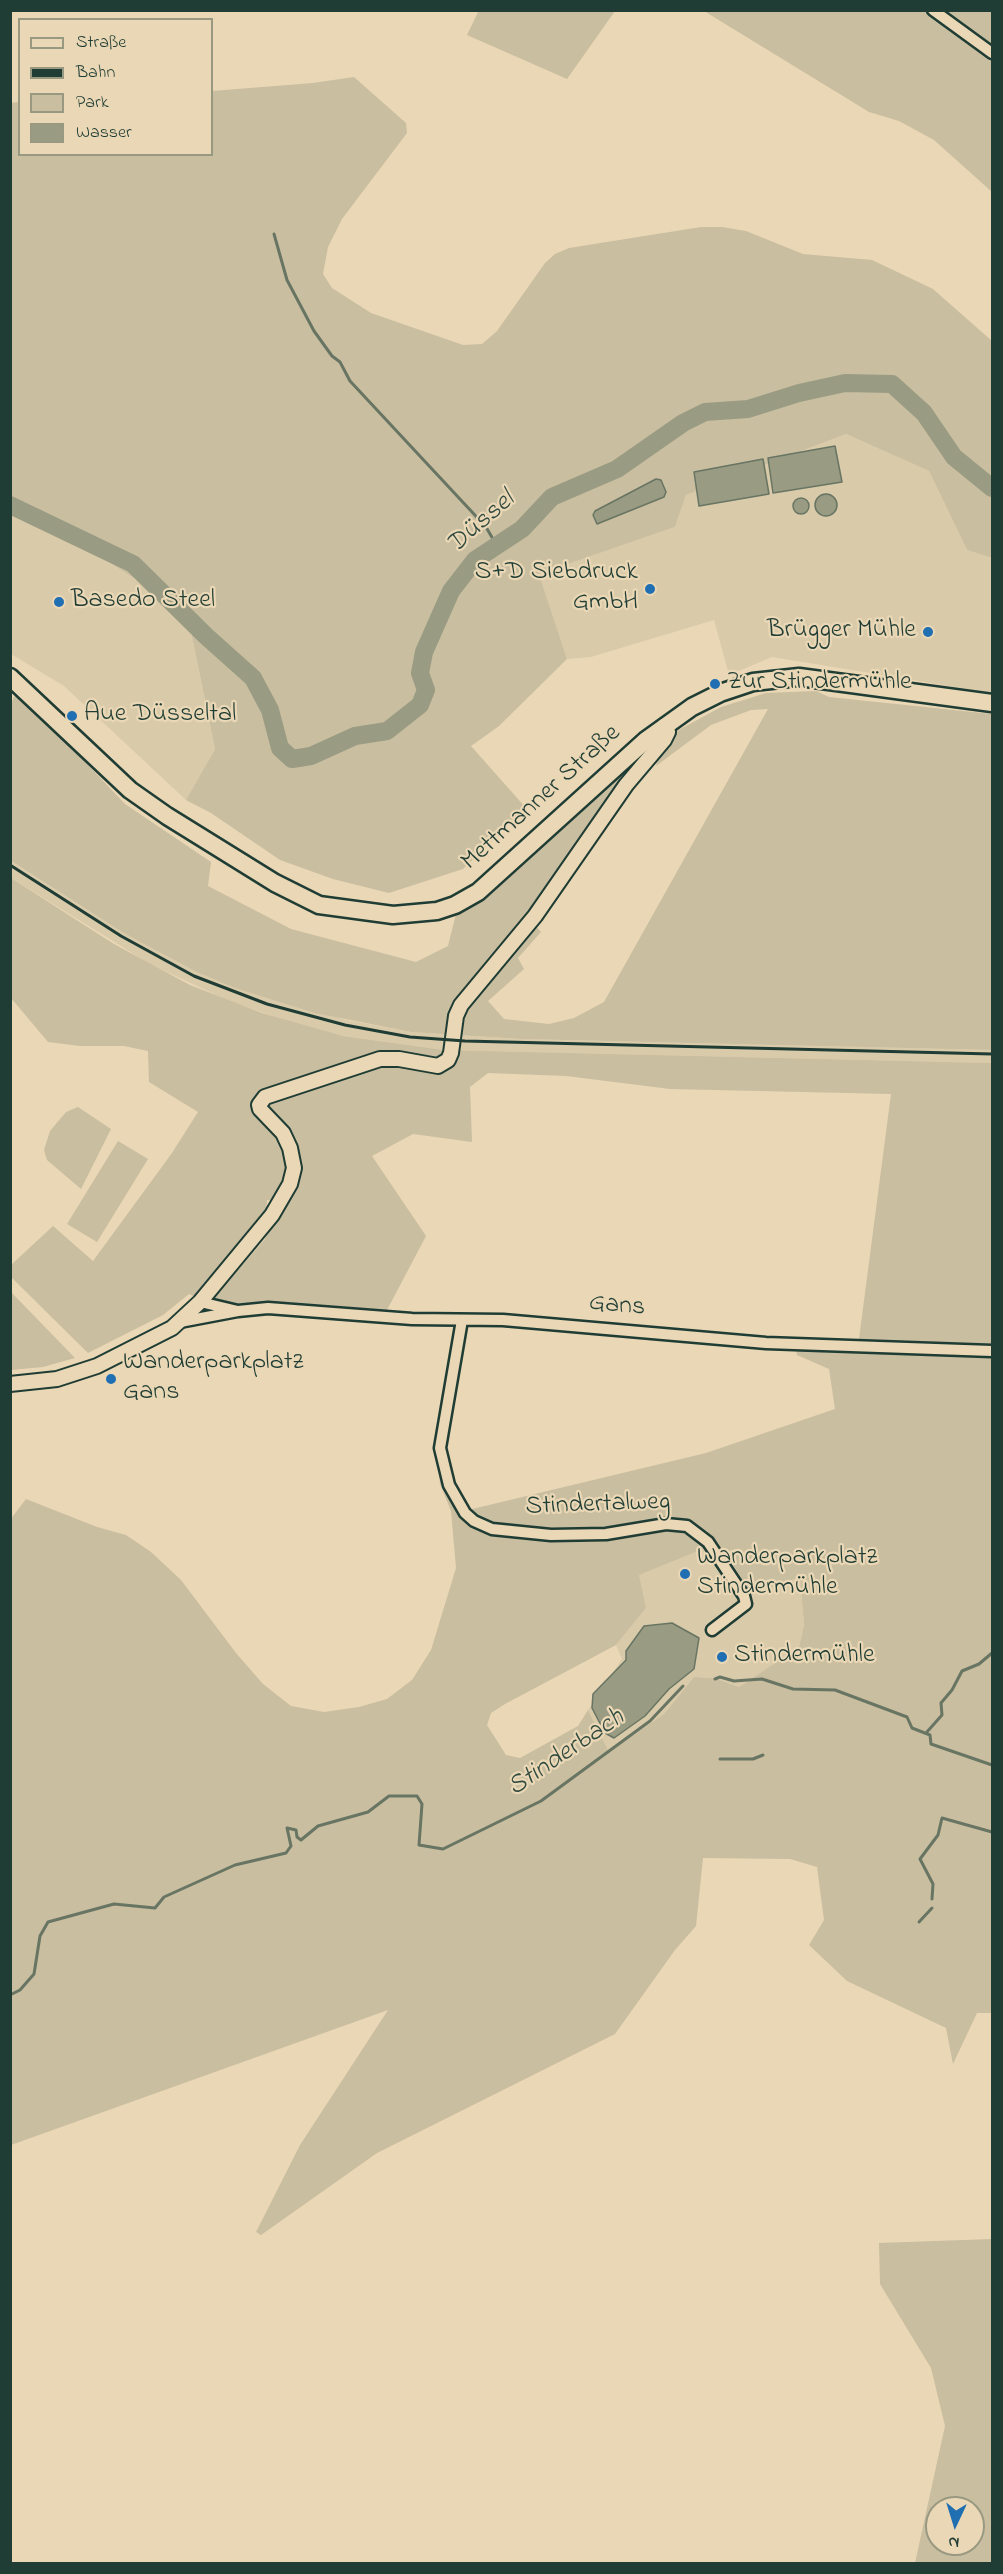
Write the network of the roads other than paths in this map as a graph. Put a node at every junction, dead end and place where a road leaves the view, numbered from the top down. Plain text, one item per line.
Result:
1 (933, 10) edge
2 (993, 53) edge
3 (10, 677) edge
4 (993, 703) edge
5 (664, 726) junction
6 (200, 1302) junction
7 (238, 1311) junction
8 (462, 1320) junction
9 (180, 1322) junction
10 (993, 1351) edge
11 (10, 1384) edge
12 (712, 1630) dead end

1 - 2 street
3 - 5 main road, Mettmanner Straße
4 - 5 main road, Mettmanner Straße
5 - 6 street
6 - 7 street, Gans
6 - 9 street
7 - 8 street, Gans
7 - 9 street, Gans
8 - 10 street, Gans
8 - 12 street, Stindertalweg
9 - 11 street

